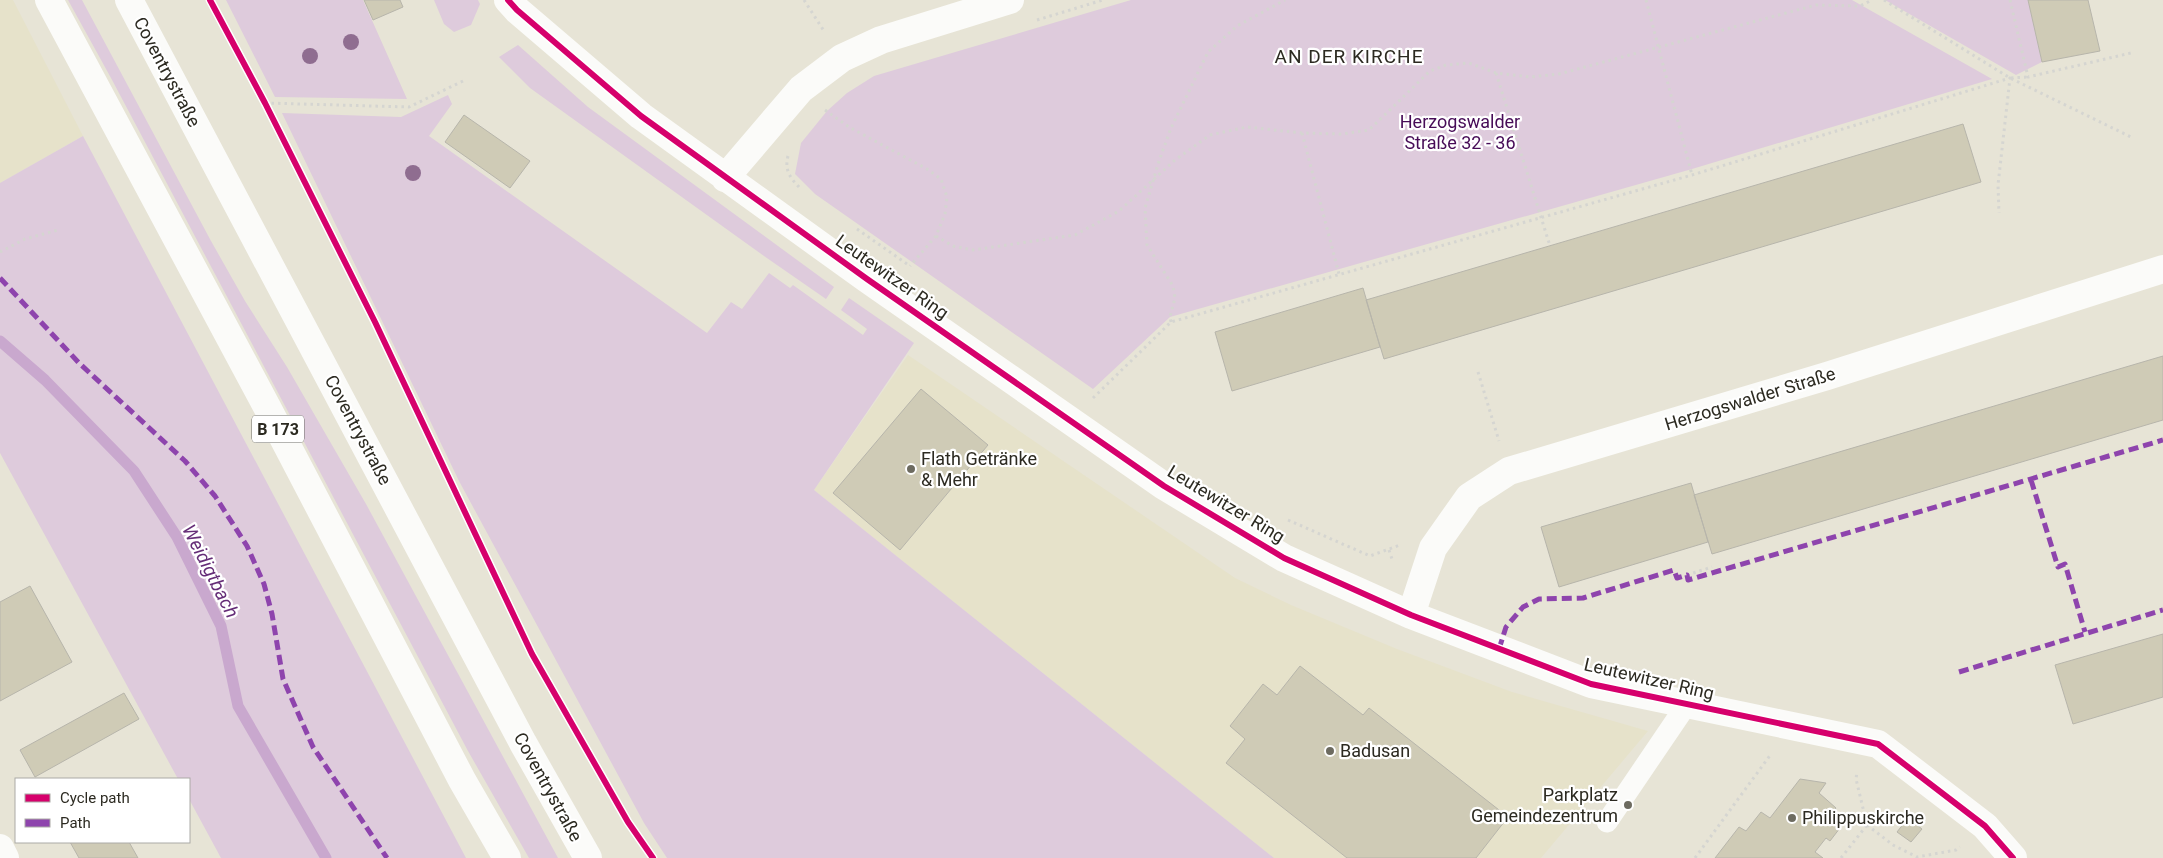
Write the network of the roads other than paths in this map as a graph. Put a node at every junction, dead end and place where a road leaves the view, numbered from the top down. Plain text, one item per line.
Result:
1 (49, 0) edge
2 (129, 0) edge
3 (508, 0) edge
4 (1010, 0) edge
5 (725, 178) junction
6 (2163, 269) edge
7 (1411, 615) junction
8 (1687, 704) junction
9 (1607, 822) dead end
10 (0, 848) edge
11 (5, 858) edge
12 (507, 858) edge
13 (588, 858) edge
14 (2013, 858) edge

1 - 12 street, B 173
2 - 13 street, Coventrystraße
3 - 5 street, Leutewitzer Ring
4 - 5 street
5 - 7 street, Leutewitzer Ring
6 - 7 street, Herzogswalder Straße
7 - 8 street, Leutewitzer Ring
8 - 9 lane
8 - 14 street, Leutewitzer Ring
10 - 11 street

